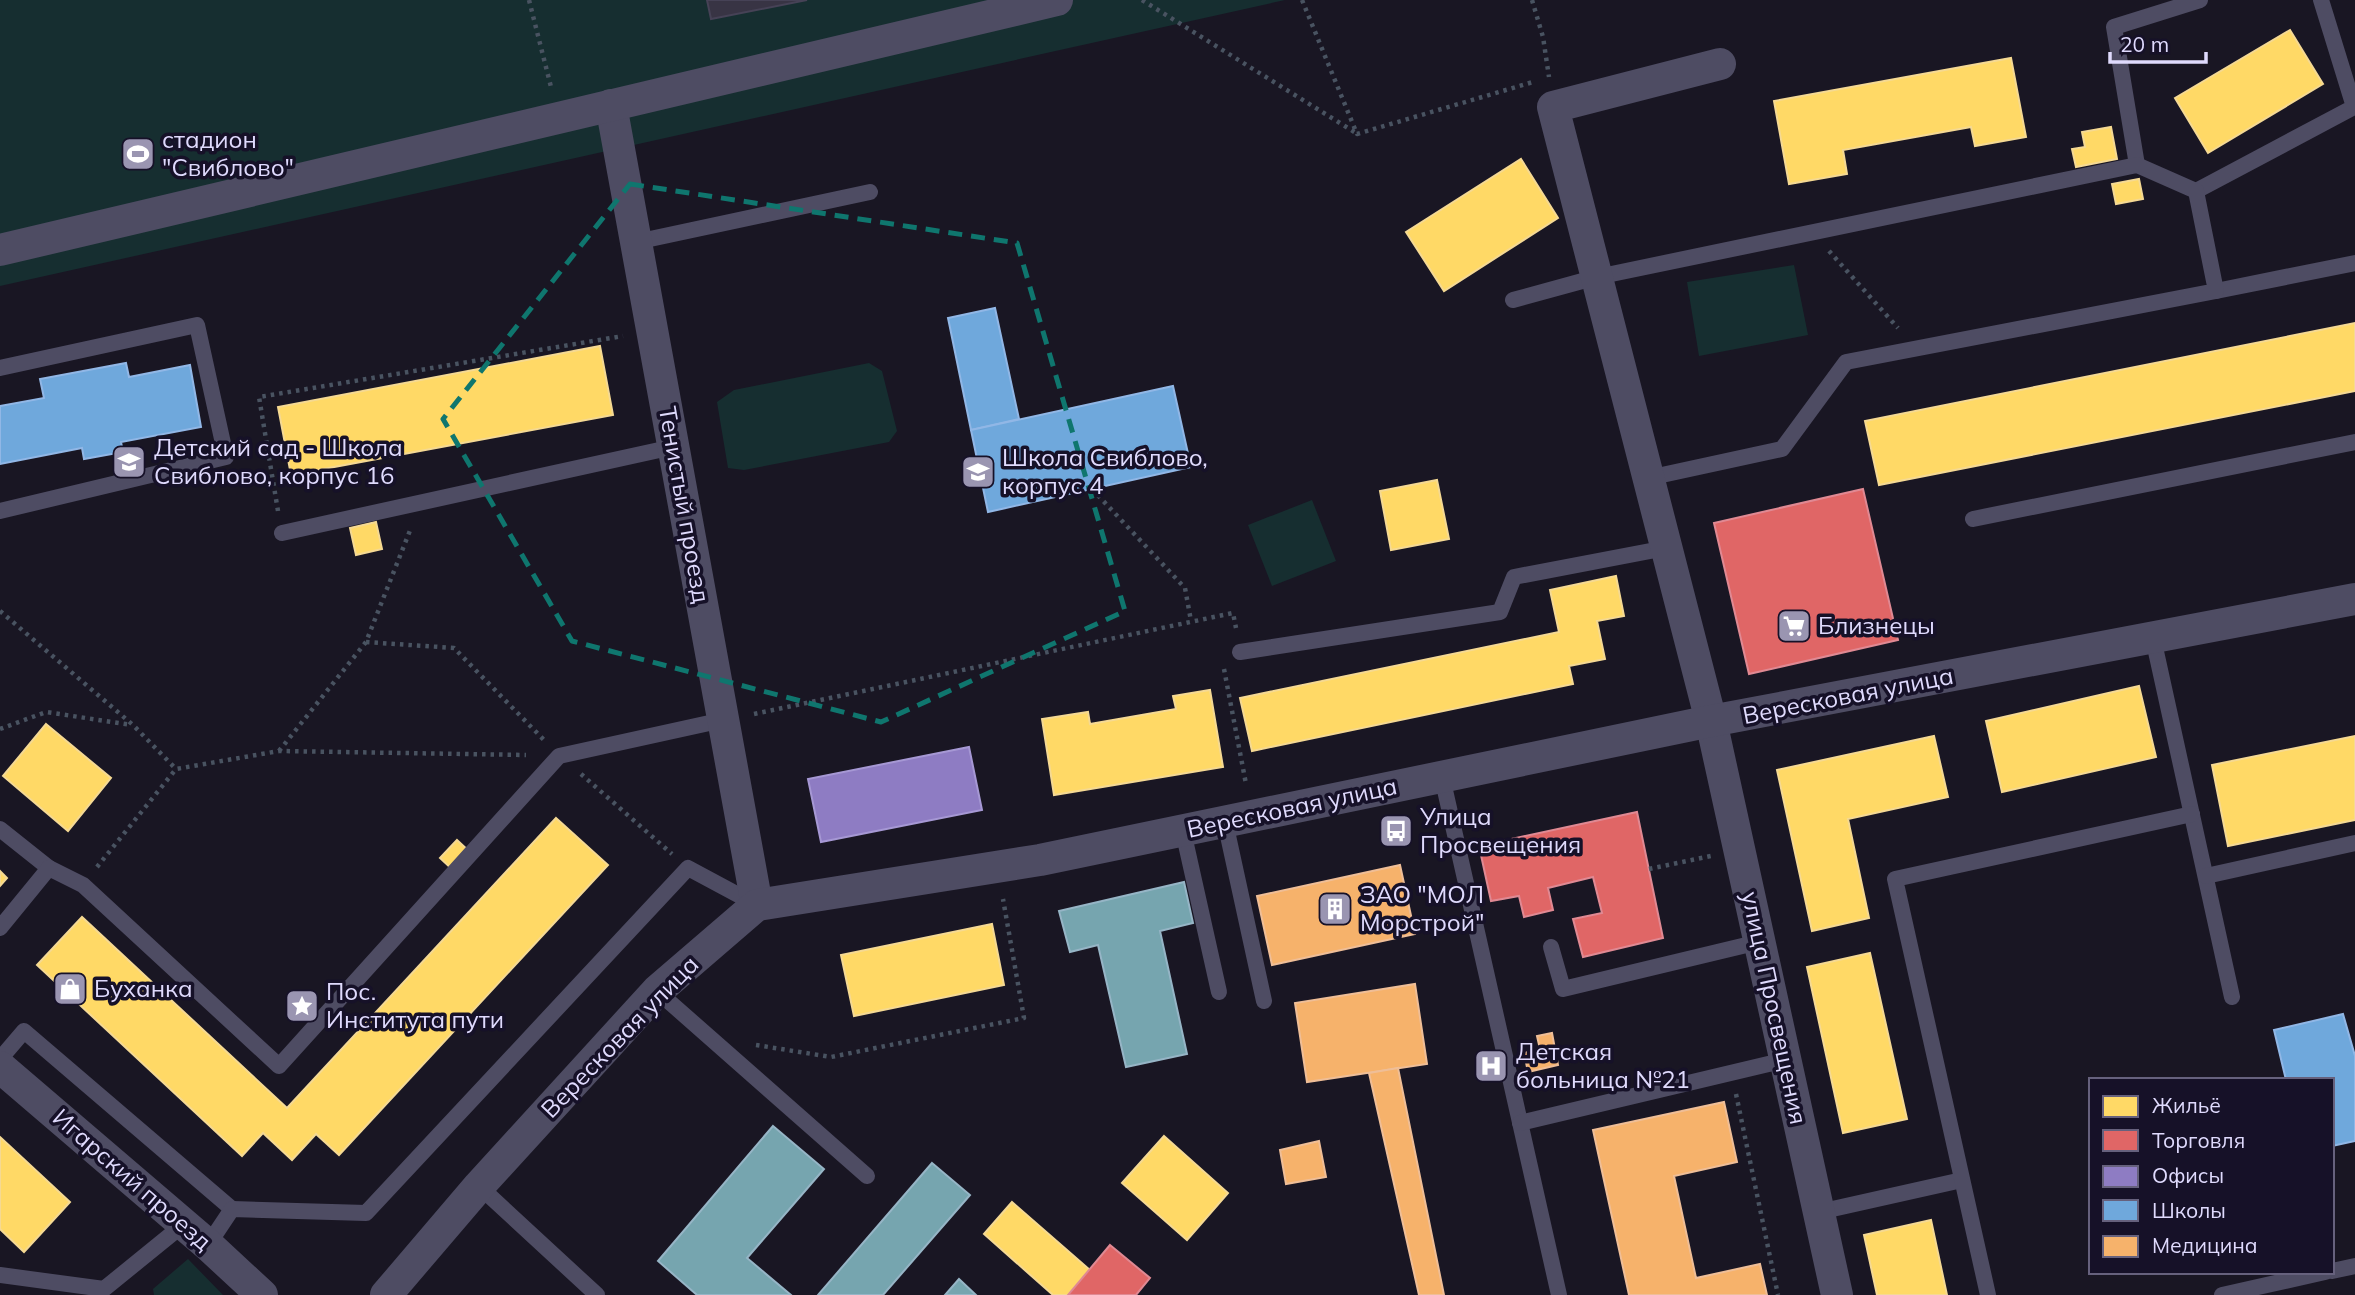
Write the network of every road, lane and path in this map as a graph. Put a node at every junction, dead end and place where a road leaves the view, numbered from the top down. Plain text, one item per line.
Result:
1 (529, 0) edge
2 (1057, 0) edge
3 (1142, 0) edge
4 (1302, 0) edge
5 (1532, 0) edge
6 (2200, 0) edge
7 (2321, 0) edge
8 (1720, 64) dead end
9 (1549, 78) junction
10 (1562, 80) dead end
11 (552, 92) dead end
12 (611, 105) junction
13 (1357, 134) junction
14 (2137, 165) junction
15 (2196, 191) junction
16 (870, 192) dead end
17 (1812, 233) junction
18 (636, 242) junction
19 (0, 250) edge
20 (2355, 263) edge
21 (1597, 277) junction
22 (2216, 291) junction
23 (1513, 300) dead end
24 (652, 331) junction
25 (1916, 348) junction
26 (0, 368) edge
27 (2355, 442) edge
28 (673, 447) junction
29 (1648, 478) junction
30 (1093, 489) dead end
31 (421, 504) junction
32 (0, 510) edge
33 (1973, 519) dead end
34 (282, 533) joint
35 (1666, 548) junction
36 (2355, 599) edge
37 (0, 611) edge
38 (1191, 621) junction
39 (2153, 638) junction
40 (366, 642) junction
41 (1240, 652) junction
42 (723, 720) junction
43 (1711, 722) junction
44 (133, 725) junction
45 (0, 729) edge
46 (279, 751) junction
47 (559, 756) junction
48 (176, 769) junction
49 (1442, 777) junction
50 (2192, 814) junction
51 (1238, 819) junction
52 (0, 829) edge
53 (1183, 831) junction
54 (2355, 843) edge
55 (1739, 850) junction
56 (997, 867) junction
57 (49, 868) junction
58 (688, 868) junction
59 (1648, 869) dead end
60 (2206, 876) junction
61 (83, 885) junction
62 (757, 905) junction
63 (0, 928) edge
64 (1759, 942) junction
65 (1551, 947) dead end
66 (657, 991) junction
67 (1219, 992) dead end
68 (2232, 997) dead end
69 (1264, 1001) dead end
70 (710, 1038) junction
71 (1785, 1060) junction
72 (2, 1070) edge
73 (1731, 1073) junction
74 (1520, 1123) junction
75 (867, 1176) dead end
76 (1962, 1180) junction
77 (479, 1186) junction
78 (232, 1209) junction
79 (1819, 1212) junction
80 (184, 1224) junction
81 (208, 1245) junction
82 (2355, 1266) edge
83 (2334, 1271) edge
84 (2316, 1274) edge
85 (0, 1275) edge
86 (105, 1292) edge
87 (262, 1295) edge
88 (386, 1295) edge
89 (597, 1295) edge
90 (1559, 1295) edge
91 (1778, 1295) edge
92 (1837, 1295) edge
93 (1988, 1295) edge
94 (2222, 1295) edge

1 - 11 path
2 - 12 street
3 - 13 path
4 - 13 path
5 - 9 path
6 - 14 lane
7 - 15 lane
8 - 21 street, улица Просвещения
9 - 10 path
9 - 13 path
12 - 18 street, Тенистый проезд
12 - 19 street
14 - 15 lane
14 - 17 lane
15 - 22 lane
16 - 18 lane
17 - 21 lane
17 - 25 path
18 - 24 street, Тенистый проезд
20 - 22 lane
21 - 23 lane
21 - 29 street, улица Просвещения
22 - 25 lane
24 - 28 street, Тенистый проезд
24 - 34 path
25 - 29 lane
26 - 32 lane
27 - 33 lane
28 - 31 lane
28 - 42 street, Тенистый проезд
29 - 35 street, улица Просвещения
30 - 38 path
31 - 34 lane
31 - 40 path
35 - 41 lane
35 - 43 street, улица Просвещения
36 - 39 street, Вересковая улица
37 - 44 path
38 - 41 path
38 - 42 path
39 - 43 street, Вересковая улица
39 - 50 lane
40 - 46 path
40 - 47 path
41 - 51 path
42 - 47 lane
42 - 62 street, Тенистый проезд
43 - 49 street, Вересковая улица
43 - 55 street, улица Просвещения
44 - 45 path
44 - 48 path
46 - 47 path
46 - 48 path
47 - 58 path
47 - 61 lane
48 - 61 path
49 - 51 street, Вересковая улица
49 - 74 lane
50 - 60 lane
50 - 76 lane
51 - 53 street, Вересковая улица
51 - 69 lane
52 - 57 lane
53 - 56 street, Вересковая улица
53 - 67 lane
54 - 60 lane
55 - 59 path
55 - 64 street, улица Просвещения
56 - 62 street, Вересковая улица
56 - 70 path
57 - 61 lane
57 - 63 lane
58 - 62 lane
58 - 78 lane
60 - 68 lane
62 - 66 street, Вересковая улица
64 - 65 lane
64 - 71 street, улица Просвещения
66 - 70 lane
66 - 77 street, Вересковая улица
70 - 75 lane
71 - 73 lane
71 - 79 street, улица Просвещения
72 - 78 lane
72 - 80 street, Игарский проезд
73 - 74 lane
73 - 91 path
74 - 90 lane
76 - 79 lane
76 - 93 lane
77 - 88 street, Вересковая улица
77 - 89 lane
78 - 81 lane
79 - 92 street, улица Просвещения
80 - 81 street, Игарский проезд
80 - 86 lane
81 - 87 street, Игарский проезд
82 - 83 lane
84 - 94 lane
85 - 86 lane

